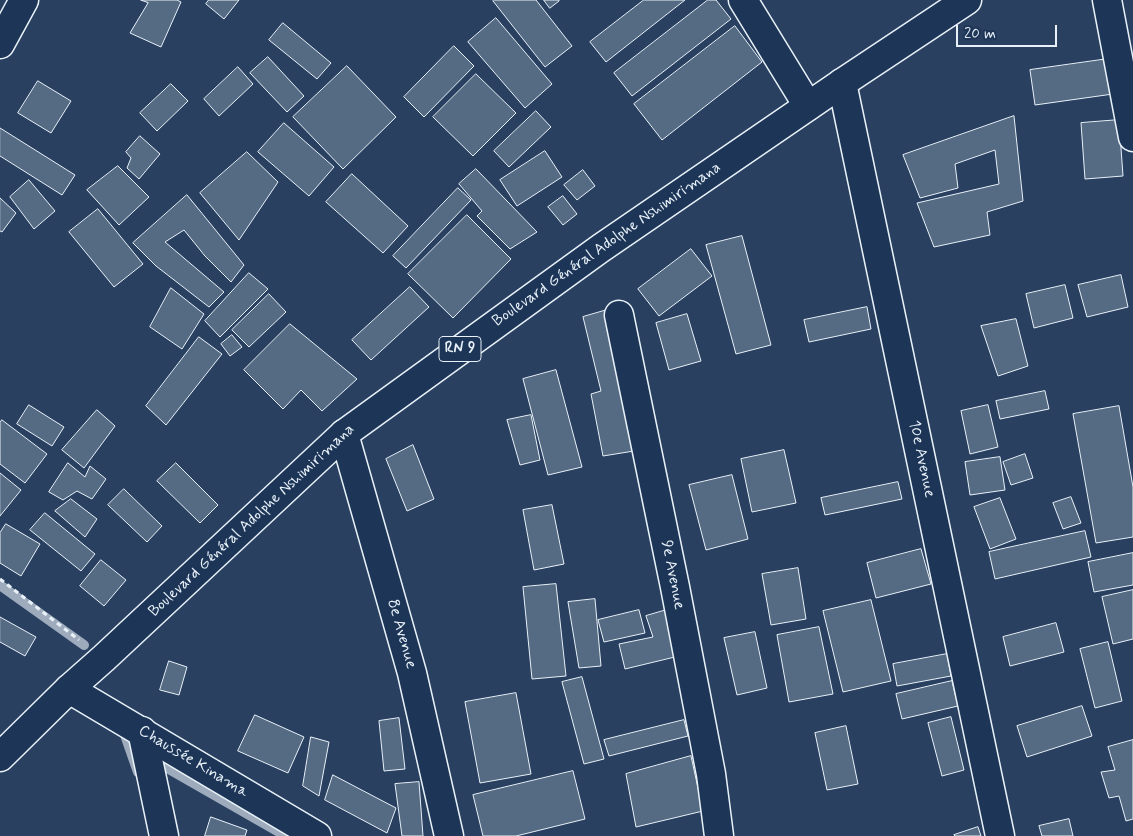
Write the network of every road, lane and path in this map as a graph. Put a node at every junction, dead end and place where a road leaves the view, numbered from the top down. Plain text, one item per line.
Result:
1 (24, 0) edge
2 (742, 0) edge
3 (967, 0) edge
4 (1107, 0) edge
5 (0, 44) edge
6 (842, 83) junction
7 (808, 106) junction
8 (1133, 137) edge
9 (619, 315) dead end
10 (344, 434) junction
11 (0, 579) edge
12 (104, 658) junction
13 (69, 688) junction
14 (142, 731) junction
15 (0, 757) edge
16 (164, 836) edge
17 (316, 836) edge
18 (449, 836) edge
19 (719, 836) edge
20 (1000, 836) edge

1 - 5 street
2 - 7 street
3 - 6 street, Boulevard Général Adolphe Nshimirimana / RN 9
4 - 8 street
6 - 7 street, Boulevard Général Adolphe Nshimirimana / RN 9
6 - 20 street, 10e Avenue
7 - 10 street, Boulevard Général Adolphe Nshimirimana / RN 9
9 - 19 street, 9e Avenue
10 - 12 street, Boulevard Général Adolphe Nshimirimana / RN 9
10 - 18 street, 8e Avenue
11 - 12 path
12 - 13 street, Boulevard Général Adolphe Nshimirimana / RN 9
13 - 14 street, Chaussée Kinama
13 - 15 street, Boulevard Général Adolphe Nshimirimana / RN 9
14 - 16 street
14 - 17 street, Chaussée Kinama

